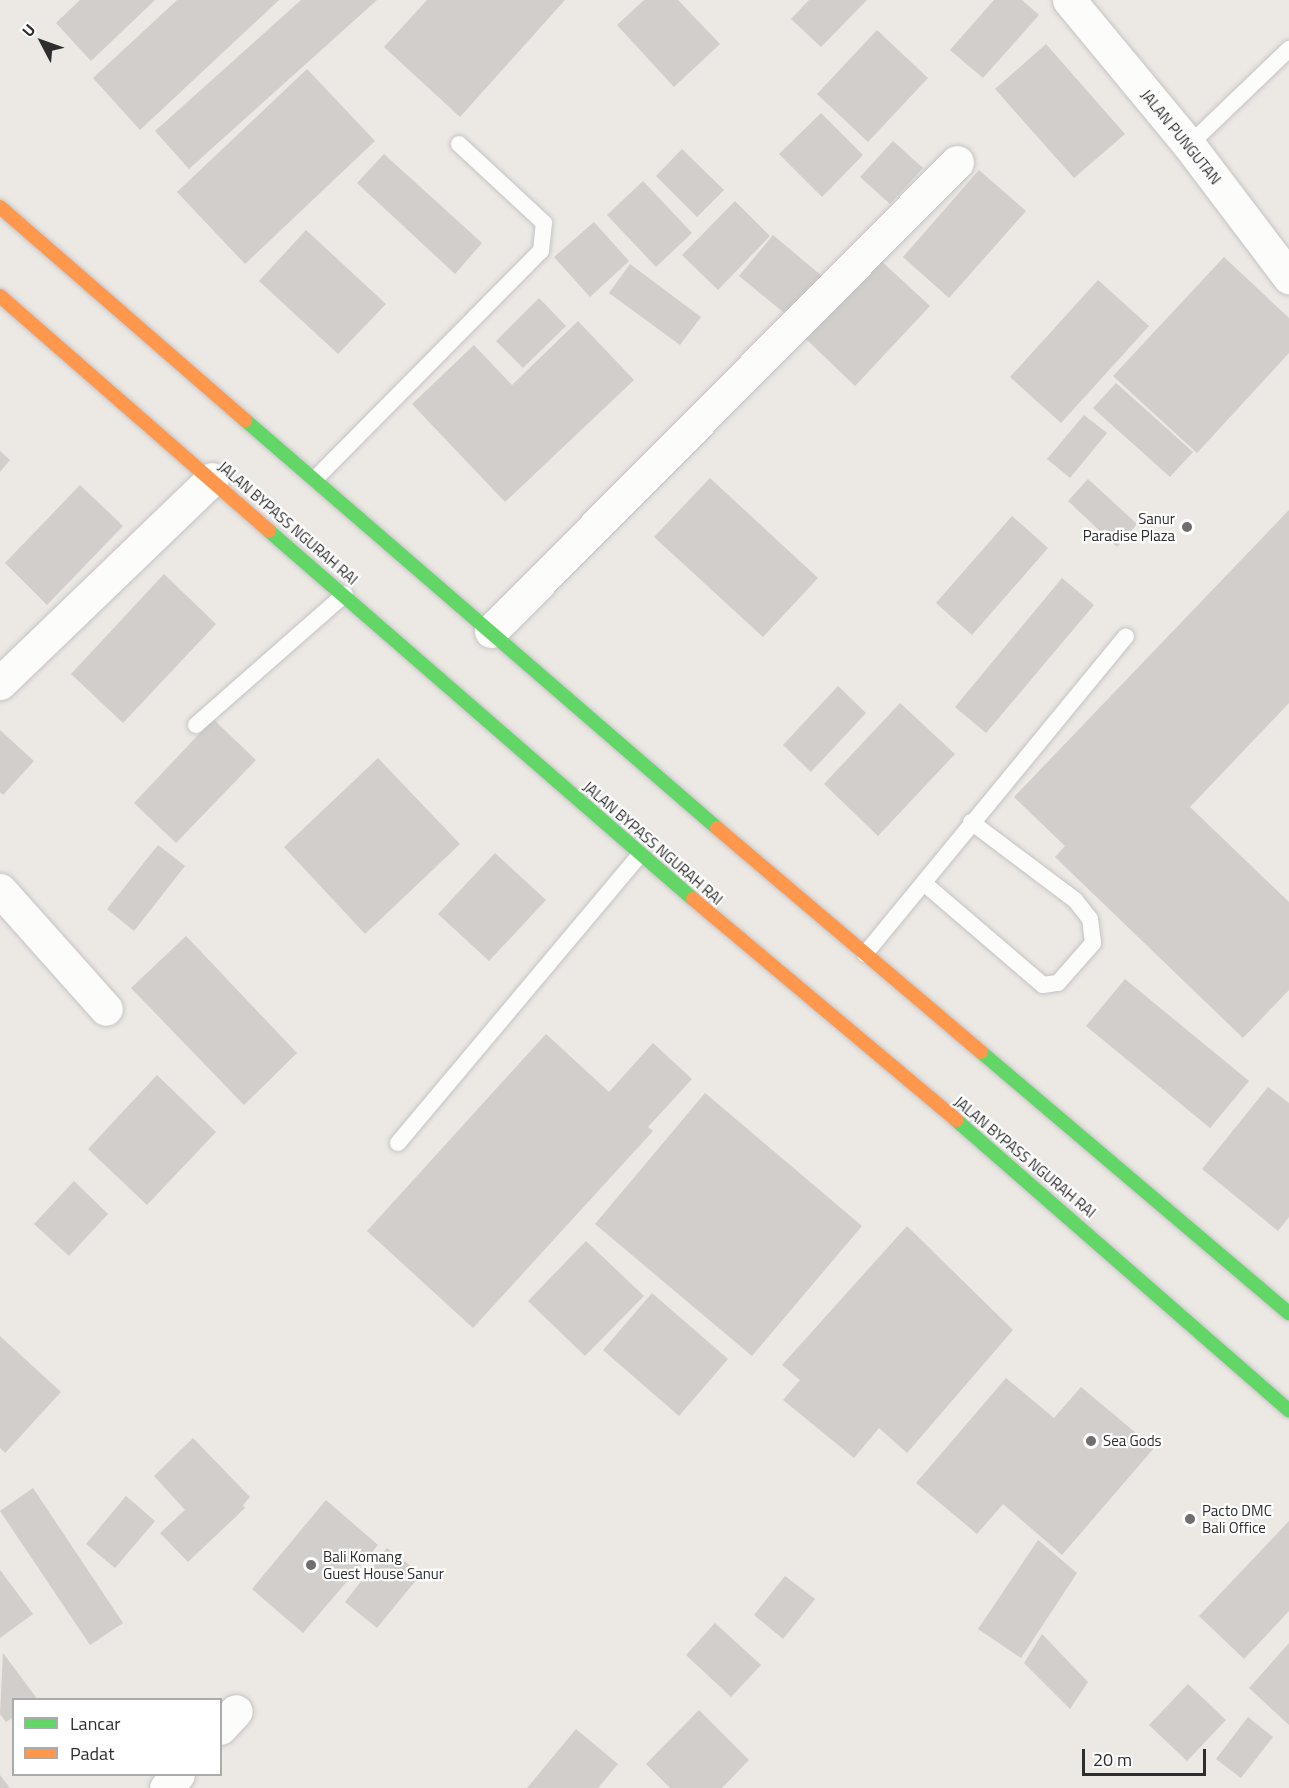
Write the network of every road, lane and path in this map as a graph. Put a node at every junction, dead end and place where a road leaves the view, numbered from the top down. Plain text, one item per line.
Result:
1 (1069, 0) edge
2 (1289, 49) edge
3 (459, 144) dead end
4 (1189, 145) junction
5 (957, 162) dead end
6 (0, 207) edge
7 (1289, 278) edge
8 (0, 296) edge
9 (212, 479) junction
10 (315, 479) junction
11 (345, 594) junction
12 (491, 631) junction
13 (1126, 636) dead end
14 (0, 683) edge
15 (196, 725) dead end
16 (971, 822) junction
17 (640, 855) junction
18 (925, 884) junction
19 (0, 890) edge
20 (865, 954) junction
21 (106, 1009) dead end
22 (398, 1143) dead end
23 (1289, 1313) edge
24 (1289, 1410) edge
25 (176, 1776) edge
26 (166, 1788) edge

1 - 4 street, JALAN PUNGUTAN
2 - 4 lane
3 - 10 lane
4 - 7 street, JALAN PUNGUTAN
5 - 12 street
6 - 10 highway
8 - 9 highway, JALAN BYPASS NGURAH RAI
9 - 11 highway, JALAN BYPASS NGURAH RAI
9 - 14 street
10 - 12 highway
11 - 15 lane
11 - 17 highway, JALAN BYPASS NGURAH RAI
12 - 20 highway
13 - 16 lane
16 - 18 lane
16 - 18 lane
17 - 22 lane
17 - 24 highway, JALAN BYPASS NGURAH RAI
18 - 20 lane
19 - 21 street
20 - 23 highway
25 - 26 street

